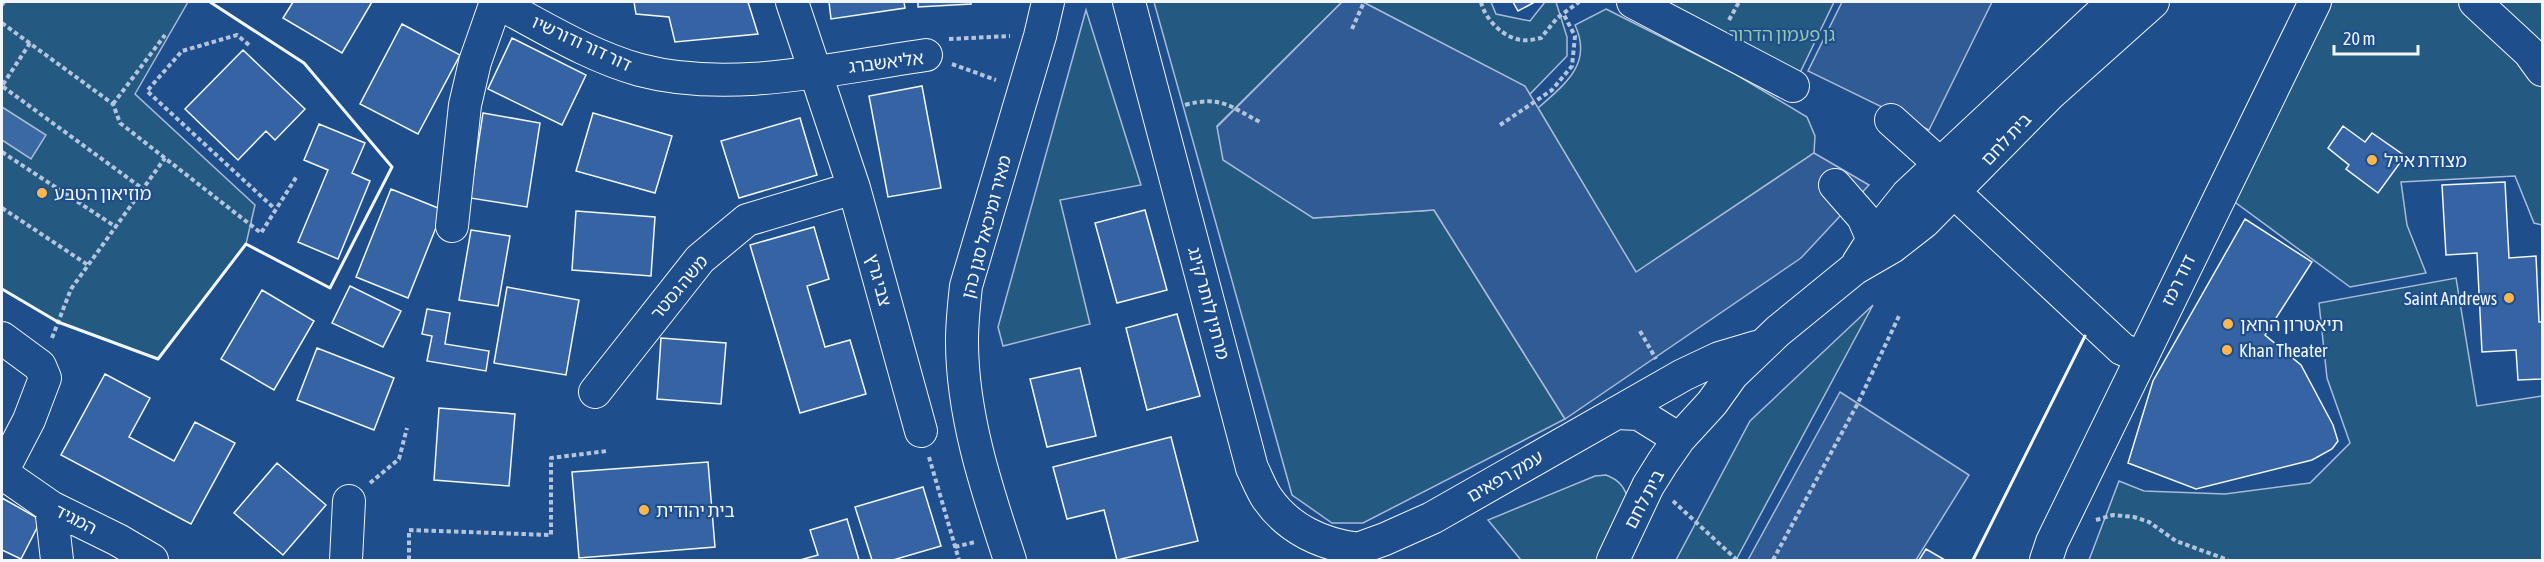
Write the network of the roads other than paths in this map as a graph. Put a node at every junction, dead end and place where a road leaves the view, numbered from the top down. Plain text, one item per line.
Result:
1 (496, 2) edge
2 (792, 2) edge
3 (1048, 2) edge
4 (1129, 2) edge
5 (1633, 2) edge
6 (2113, 2) edge
7 (2153, 2) edge
8 (2315, 2) edge
9 (2475, 2) edge
10 (926, 55) road end
11 (2542, 70) edge
12 (814, 72) junction
13 (1793, 86) dead end
14 (1891, 120) dead end
15 (1938, 163) junction
16 (1835, 185) dead end
17 (854, 188) junction
18 (1959, 189) junction
19 (452, 226) dead end
20 (1873, 240) junction
21 (1854, 269) junction
22 (2, 338) edge
23 (1761, 345) junction
24 (2131, 353) junction
25 (595, 392) dead end
26 (1616, 413) junction
27 (921, 431) road end
28 (1678, 439) junction
29 (2, 472) edge
30 (349, 501) road end
31 (51, 507) junction
32 (1356, 555) edge
33 (57, 561) edge
34 (152, 561) edge
35 (346, 561) edge
36 (1010, 561) edge
37 (1326, 561) edge
38 (1613, 561) edge
39 (2026, 561) edge
40 (2046, 561) edge

1 - 12 street, דור דור ודורשיו
1 - 19 street
2 - 12 street, צבי גרץ
3 - 36 street, מאיר ומיכאל סגן כהן
4 - 32 street, מרתין לותר קינג
5 - 13 street
6 - 15 street, בית לחם
7 - 18 street, בית לחם
8 - 24 street, דוד רמז
9 - 11 street
10 - 12 street, אליאשברג
12 - 17 street, צבי גרץ
14 - 15 street
15 - 18 street
15 - 20 street, בית לחם
16 - 20 street
17 - 25 street, משה גסטר
17 - 27 street, צבי גרץ
18 - 21 street, בית לחם
18 - 24 street
20 - 21 street, בית לחם
21 - 23 street, בית לחם
22 - 29 street
23 - 26 street, עמק רפאים
23 - 28 street, בית לחם
24 - 39 street, דוד רמז
24 - 40 street, דוד רמז
26 - 28 street
26 - 32 street, עמק רפאים
28 - 38 street, בית לחם
29 - 31 street, המגיד
30 - 35 street
31 - 33 street
31 - 34 street, המגיד
32 - 37 street, עמק רפאים

